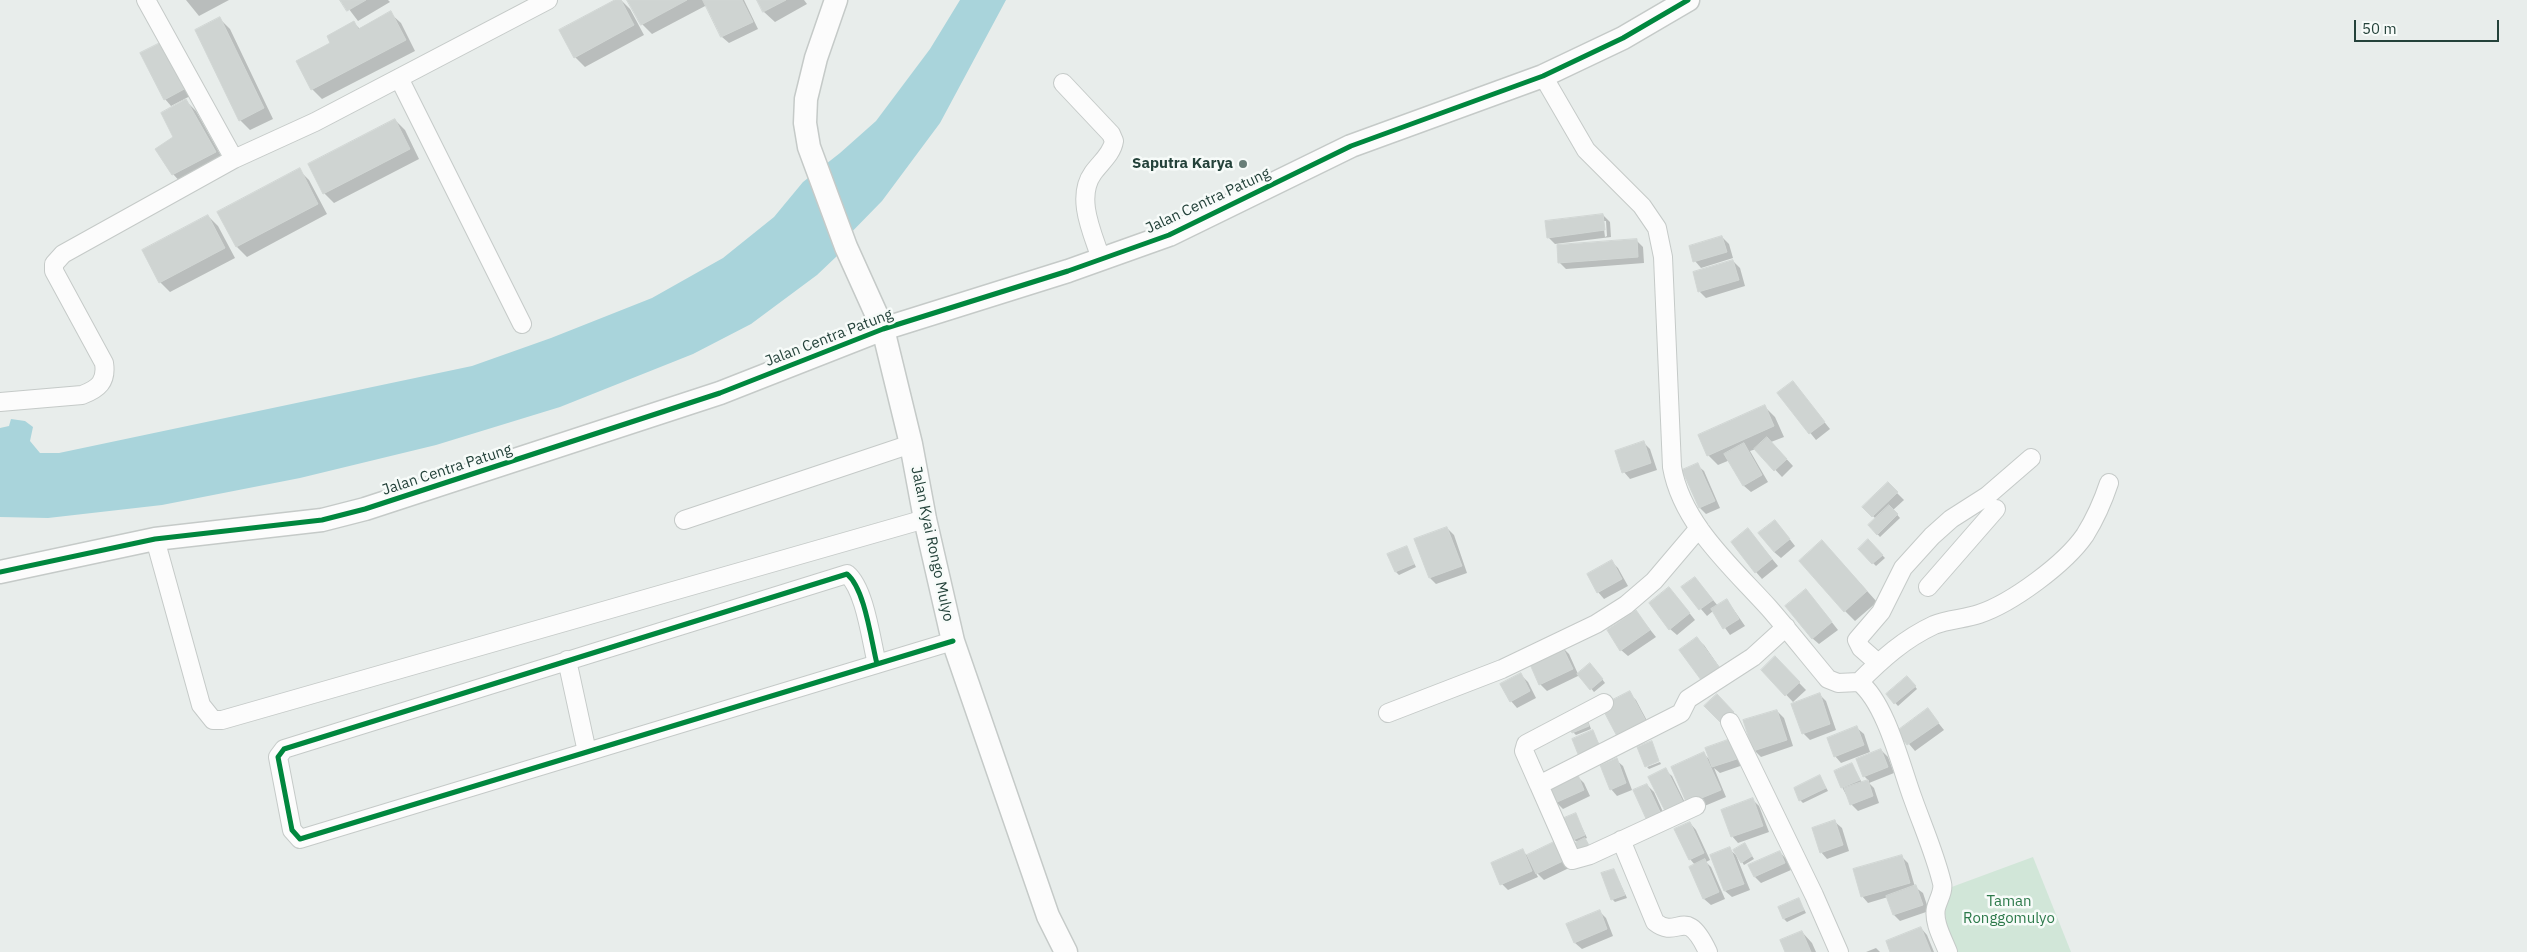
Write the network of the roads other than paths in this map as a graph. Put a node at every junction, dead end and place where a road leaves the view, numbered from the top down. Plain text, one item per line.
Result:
1 (146, 0) edge
2 (548, 0) edge
3 (836, 0) edge
4 (1688, 0) edge
5 (1543, 76) junction
6 (399, 78) junction
7 (1063, 83) dead end
8 (234, 158) junction
9 (1101, 259) junction
10 (522, 324) dead end
11 (884, 329) junction
12 (0, 402) edge
13 (911, 444) junction
14 (2031, 458) dead end
15 (2109, 483) dead end
16 (1996, 509) dead end
17 (925, 519) junction
18 (684, 520) dead end
19 (1699, 528) junction
20 (155, 539) junction
21 (0, 572) edge
22 (1928, 587) dead end
23 (1786, 628) junction
24 (953, 641) junction
25 (567, 660) junction
26 (1878, 663) junction
27 (877, 664) junction
28 (1859, 682) junction
29 (1604, 703) dead end
30 (1388, 713) dead end
31 (1730, 722) dead end
32 (587, 752) junction
33 (1539, 785) junction
34 (1696, 806) dead end
35 (1621, 840) junction
36 (1066, 952) edge
37 (1708, 952) edge
38 (1839, 952) edge
39 (1948, 952) edge

1 - 8 street
2 - 6 street
3 - 11 street, Jalan Kyai Rongo Mulyo
4 - 5 street, Jalan Centra Patung
5 - 9 street, Jalan Centra Patung
5 - 19 street
6 - 8 street
6 - 10 street
7 - 9 street
8 - 12 street
9 - 11 street, Jalan Centra Patung
11 - 13 street, Jalan Kyai Rongo Mulyo
11 - 20 street, Jalan Centra Patung
13 - 17 street, Jalan Kyai Rongo Mulyo
13 - 18 street
14 - 26 street
15 - 26 street
16 - 22 street
17 - 20 street
17 - 24 street, Jalan Kyai Rongo Mulyo
19 - 23 street
19 - 30 street
20 - 21 street, Jalan Centra Patung
23 - 28 street
23 - 33 street
24 - 27 street
24 - 36 street, Jalan Kyai Rongo Mulyo
25 - 27 street
25 - 32 street
25 - 32 street
26 - 28 street
27 - 32 street
28 - 39 street
29 - 33 street
31 - 38 street
33 - 35 street
34 - 35 street
35 - 37 street

